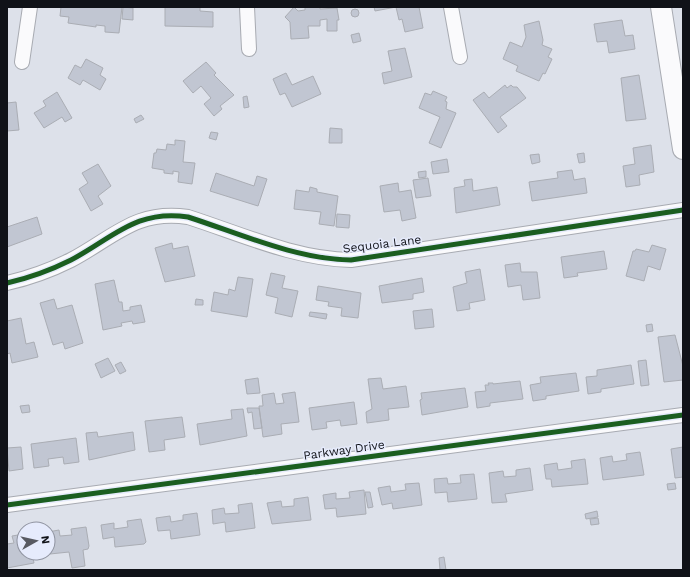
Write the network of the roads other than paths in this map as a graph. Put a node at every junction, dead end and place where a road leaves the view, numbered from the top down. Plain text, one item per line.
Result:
1 (30, 7) edge
2 (247, 7) edge
3 (451, 7) edge
4 (661, 7) edge
5 (249, 49) dead end
6 (460, 57) dead end
7 (22, 62) dead end
8 (683, 149) edge
9 (683, 210) edge
10 (7, 283) edge
11 (683, 415) edge
12 (7, 505) edge

1 - 7 street
2 - 5 street
3 - 6 street
4 - 8 street
9 - 10 street, Sequoia Lane
11 - 12 street, Parkway Drive

